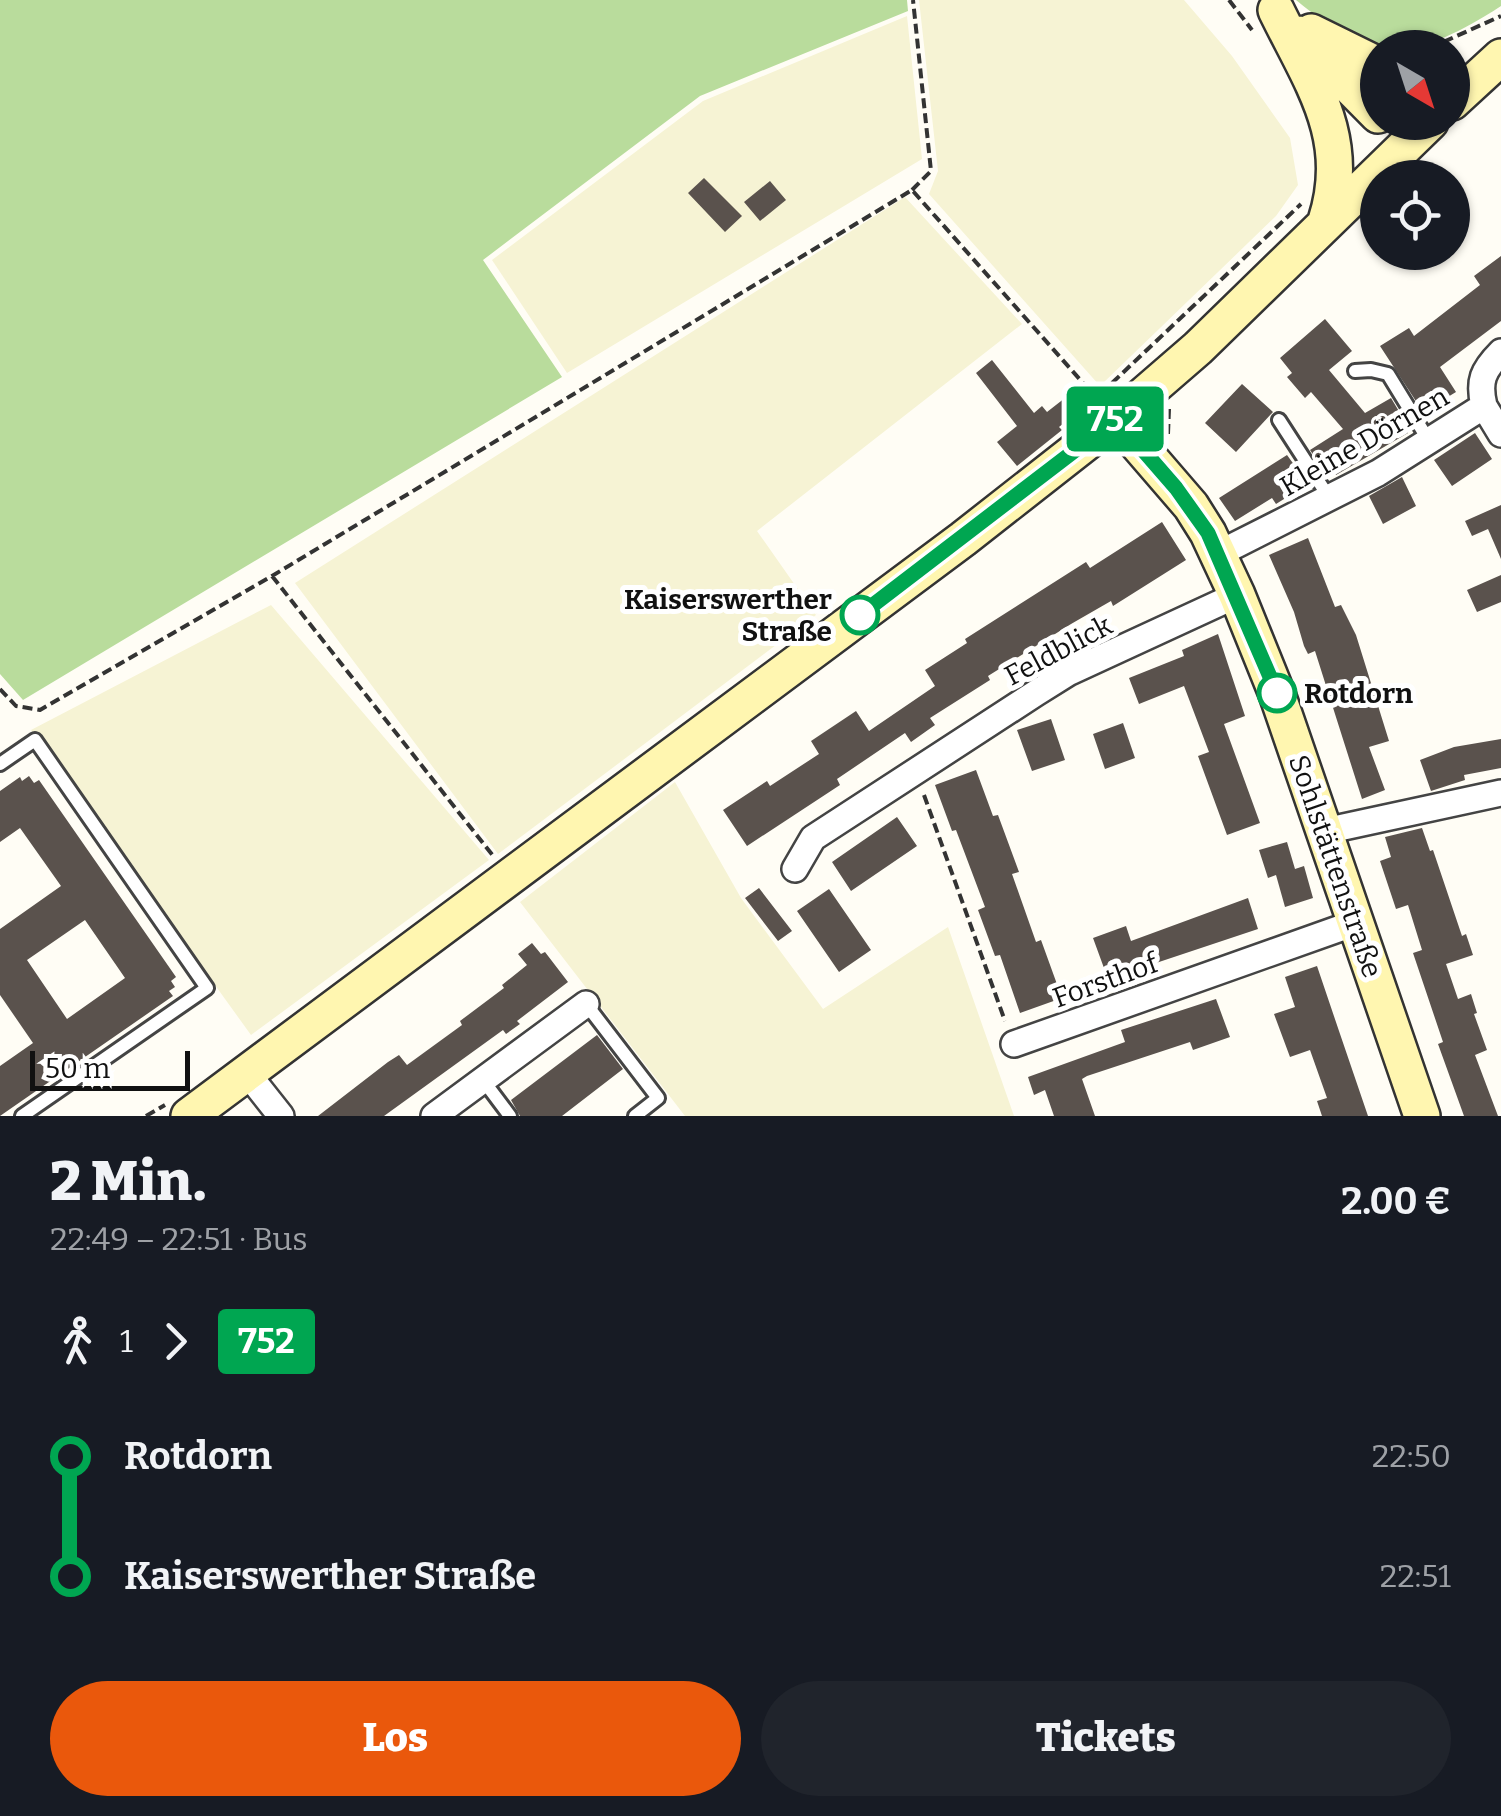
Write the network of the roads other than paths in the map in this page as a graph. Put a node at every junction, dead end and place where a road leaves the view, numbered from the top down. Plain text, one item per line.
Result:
1 (1271, 5) edge
2 (1501, 46) edge
3 (1360, 56) edge
4 (1501, 57) edge
5 (1470, 59) edge
6 (1470, 85) edge
7 (1360, 97) edge
8 (1396, 140) edge
9 (1320, 207) junction
10 (1501, 352) edge
11 (1355, 371) dead end
12 (1484, 406) junction
13 (1109, 411) junction
14 (1279, 420) dead end
15 (1501, 434) edge
16 (1429, 441) junction
17 (1330, 498) junction
18 (1218, 554) junction
19 (1237, 595) junction
20 (0, 764) edge
21 (1501, 793) edge
22 (1325, 831) junction
23 (795, 868) dead end
24 (1355, 923) junction
25 (586, 1004) joint
26 (1014, 1044) road end
27 (247, 1073) junction
28 (483, 1080) junction
29 (22, 1116) edge
30 (188, 1116) edge
31 (281, 1116) edge
32 (434, 1116) edge
33 (510, 1116) edge
34 (634, 1116) edge
35 (1422, 1116) edge

1 - 3 main road
1 - 7 main road
1 - 9 main road
2 - 5 main road
4 - 6 main road
8 - 9 main road
9 - 13 main road
10 - 12 street, Kleine Dörnen
11 - 16 lane
12 - 15 street
12 - 16 street, Kleine Dörnen
13 - 18 main road, Sohlstättenstraße
13 - 27 main road
14 - 17 lane
16 - 17 street, Kleine Dörnen
17 - 18 street, Kleine Dörnen
18 - 19 main road, Sohlstättenstraße
19 - 22 main road, Sohlstättenstraße
19 - 23 street, Feldblick
20 - 29 lane
21 - 22 street
22 - 24 main road, Sohlstättenstraße
24 - 26 street, Forsthof
24 - 35 main road, Sohlstättenstraße
25 - 28 street
25 - 34 lane
27 - 30 main road
27 - 31 street
28 - 32 street
28 - 33 lane

